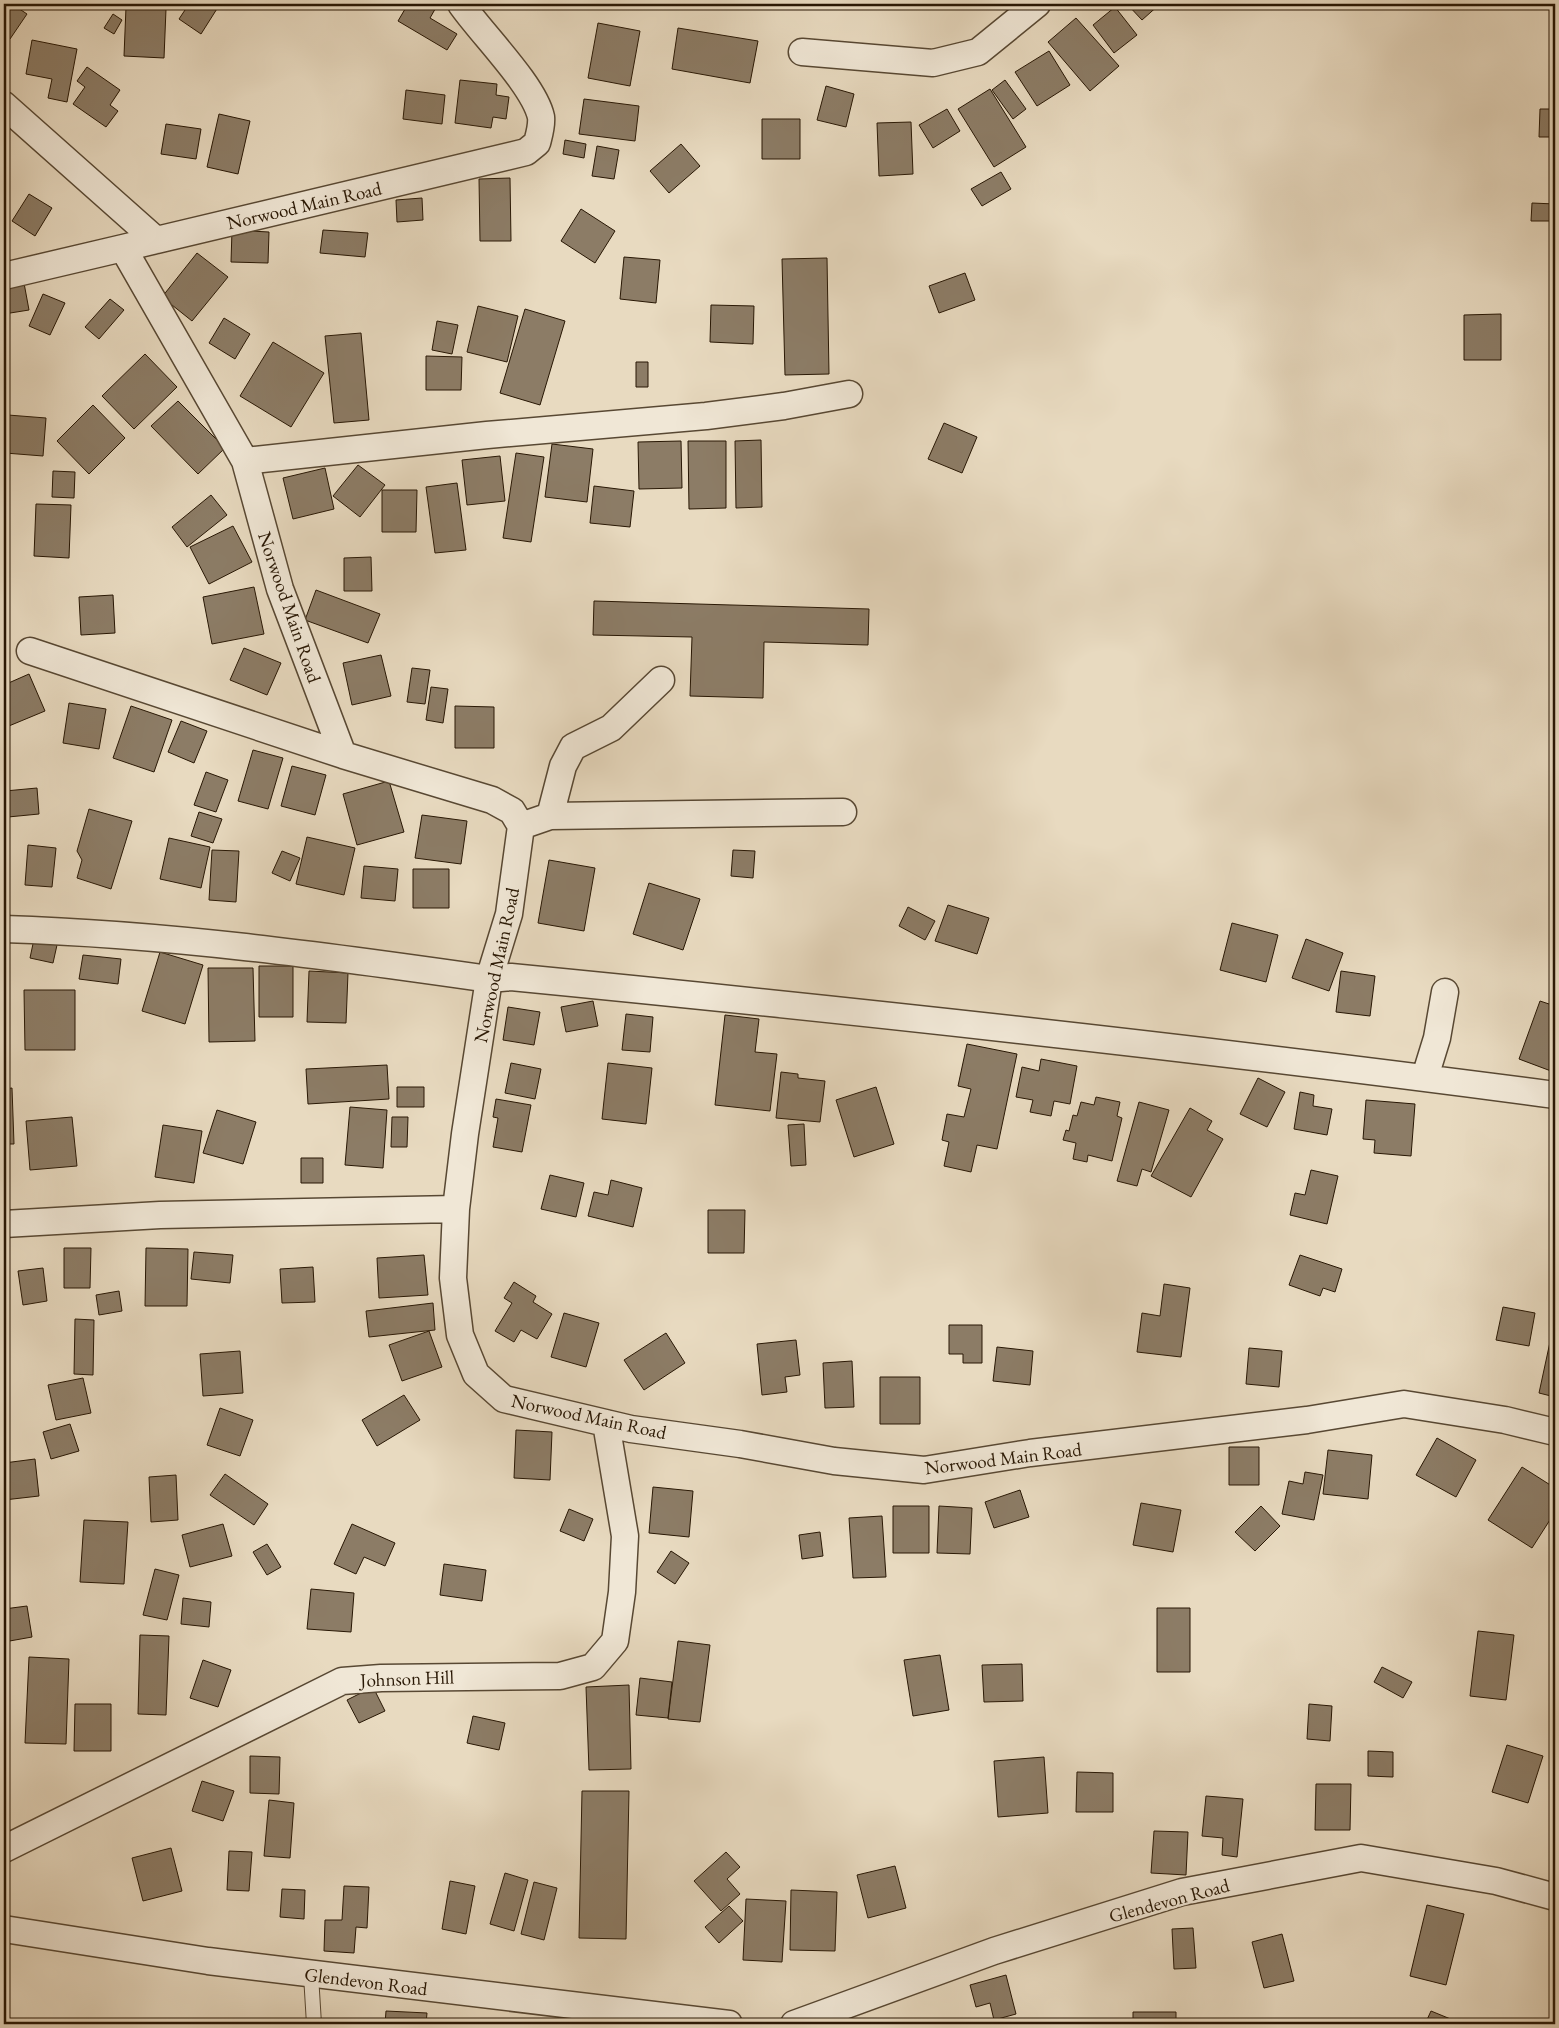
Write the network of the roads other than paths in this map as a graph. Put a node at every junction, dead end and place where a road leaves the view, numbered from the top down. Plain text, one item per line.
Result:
1 (461, 4) edge
2 (1036, 4) edge
3 (802, 52) dead end
4 (4, 105) edge
5 (156, 240) junction
6 (123, 248) junction
7 (4, 276) edge
8 (849, 394) dead end
9 (245, 461) junction
10 (30, 651) dead end
11 (661, 680) dead end
12 (343, 755) junction
13 (843, 812) dead end
14 (550, 816) junction
15 (521, 826) junction
16 (4, 929) edge
17 (489, 979) junction
18 (1445, 992) dead end
19 (1425, 1077) junction
20 (1555, 1095) edge
21 (456, 1209) junction
22 (4, 1224) edge
23 (606, 1423) junction
24 (1555, 1432) edge
25 (4, 1849) edge
26 (1555, 1897) edge
27 (4, 1929) edge
28 (311, 1974) junction
29 (314, 2024) edge
30 (729, 2024) edge
31 (794, 2024) edge

1 - 5 street, Norwood Main Road
2 - 3 street
4 - 5 street
5 - 6 street, Norwood Main Road
6 - 7 street
6 - 9 street, Norwood Main Road
8 - 9 street
9 - 12 street, Norwood Main Road
10 - 12 street
11 - 14 street
12 - 15 street
13 - 14 street
14 - 15 street
15 - 17 street, Norwood Main Road
16 - 17 street
17 - 19 street
17 - 21 street, Norwood Main Road
18 - 19 street
19 - 20 street
21 - 22 street
21 - 23 street, Norwood Main Road
23 - 24 street, Norwood Main Road
23 - 25 street, Johnson Hill
26 - 31 street, Glendevon Road
27 - 28 street, Glendevon Road
28 - 29 lane
28 - 30 street, Glendevon Road

